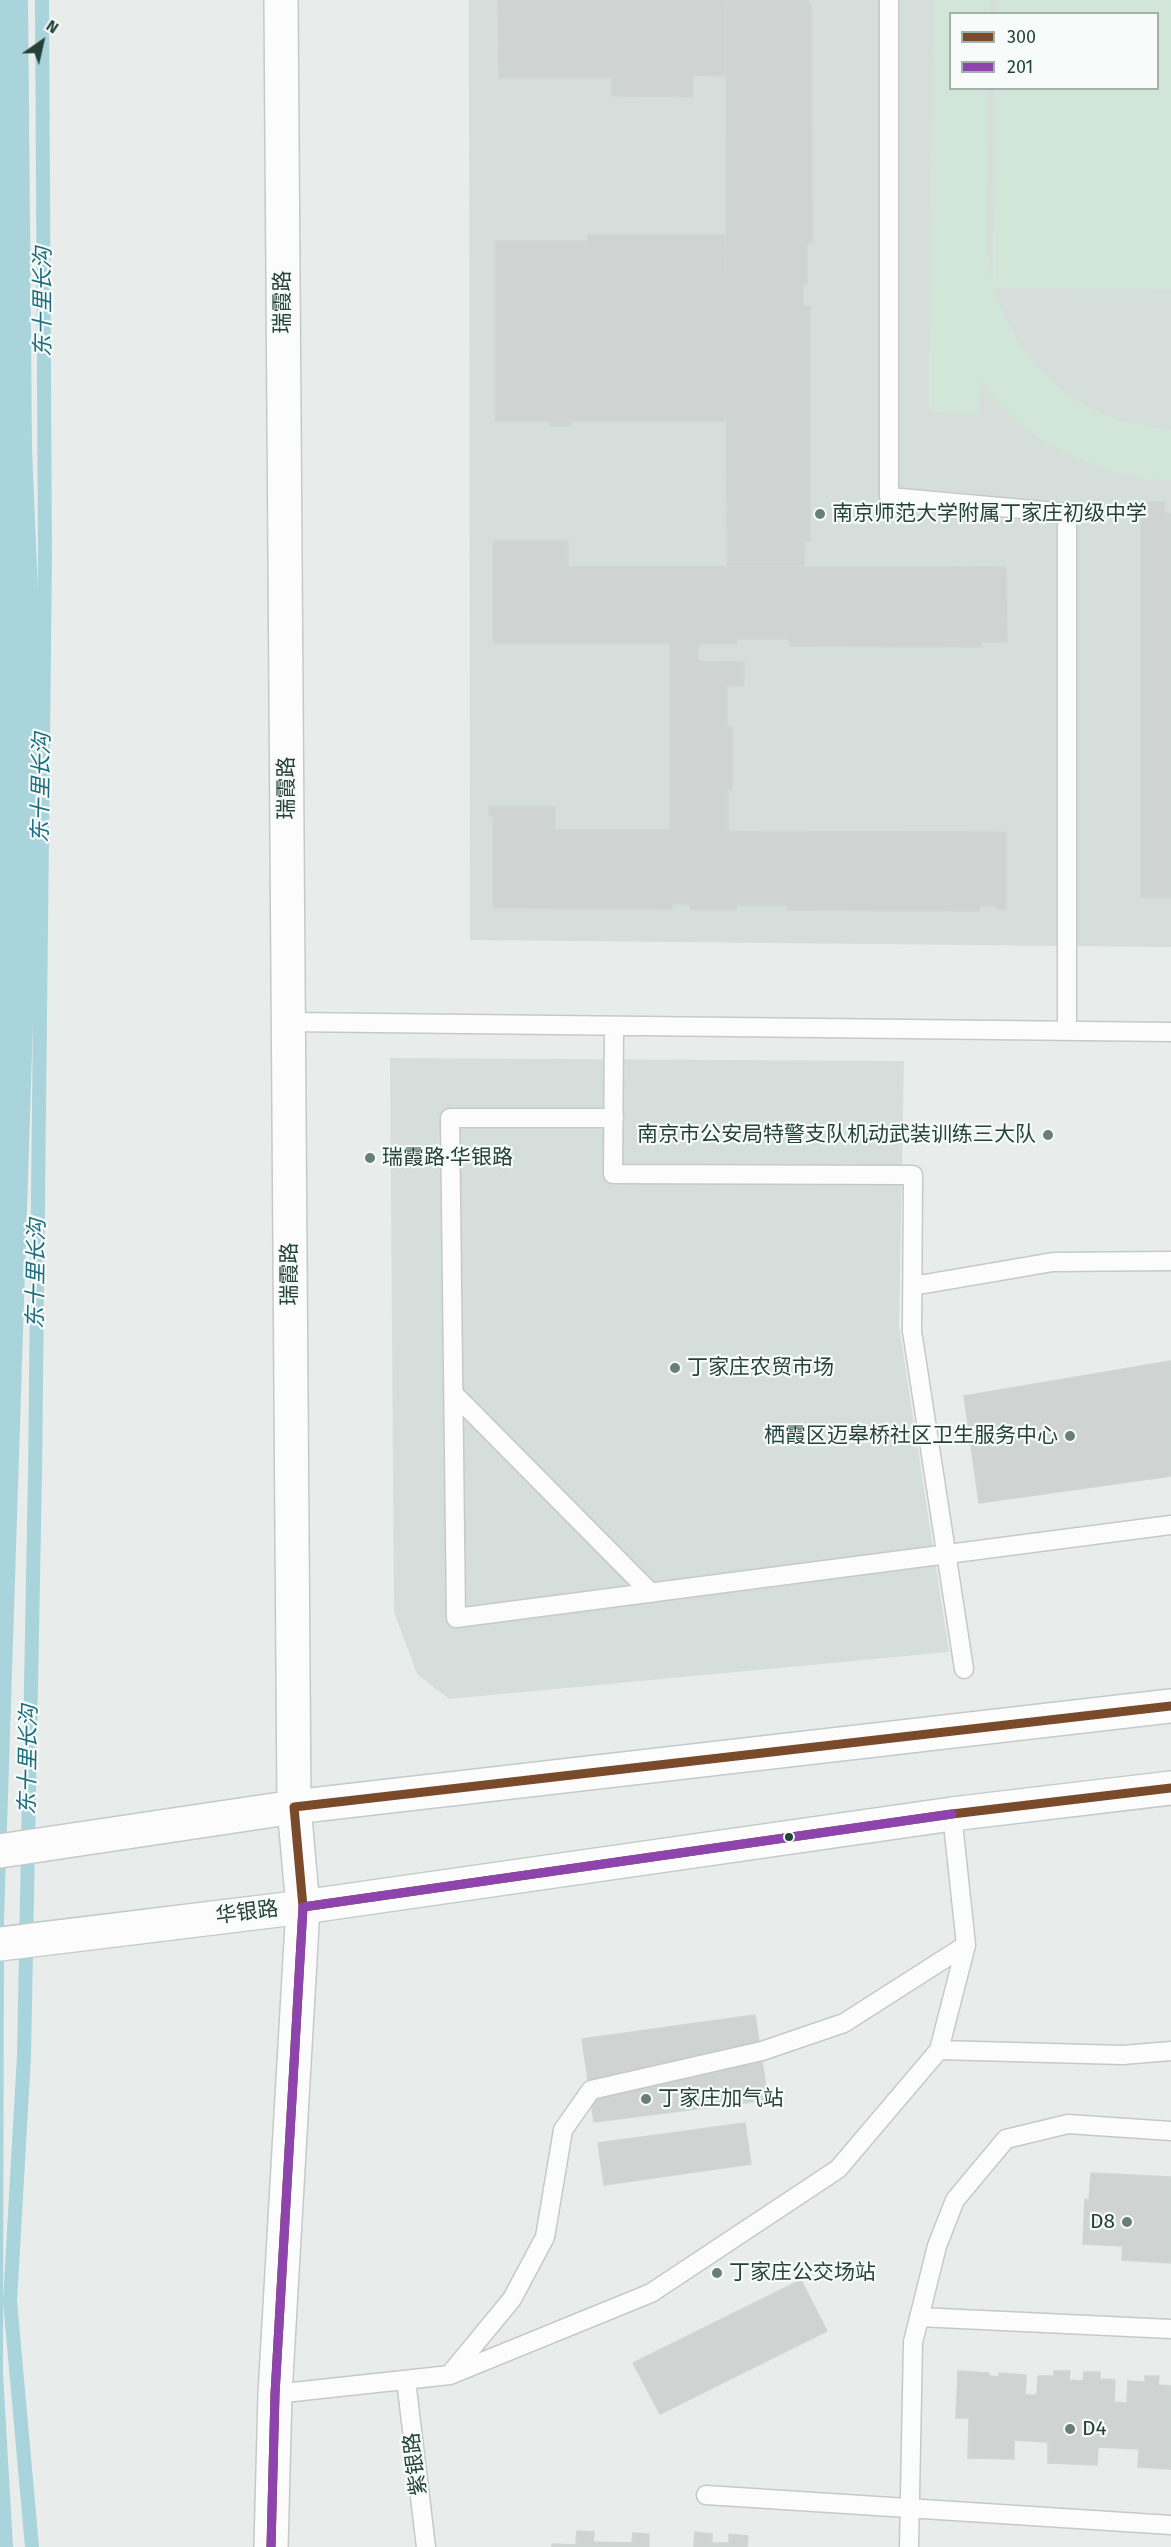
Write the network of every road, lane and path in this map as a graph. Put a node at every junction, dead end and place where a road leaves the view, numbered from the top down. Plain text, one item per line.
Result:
1 (281, 0) edge
2 (889, 0) edge
3 (289, 1022) junction
4 (614, 1026) junction
5 (1067, 1031) junction
6 (1171, 1032) edge
7 (614, 1118) junction
8 (1171, 1261) edge
9 (913, 1286) junction
10 (454, 1394) junction
11 (1171, 1526) edge
12 (947, 1554) junction
13 (651, 1593) junction
14 (964, 1669) dead end
15 (1171, 1706) edge
16 (1171, 1788) edge
17 (294, 1807) junction
18 (952, 1814) junction
19 (0, 1851) edge
20 (303, 1907) junction
21 (0, 1944) edge
22 (966, 1946) junction
23 (939, 2050) junction
24 (1171, 2051) edge
25 (1171, 2132) edge
26 (919, 2317) junction
27 (1171, 2329) edge
28 (450, 2375) junction
29 (406, 2380) junction
30 (275, 2394) junction
31 (706, 2495) dead end
32 (910, 2507) junction
33 (1171, 2525) edge
34 (271, 2547) edge
35 (426, 2547) edge
36 (909, 2547) edge

1 - 3 street, 瑞霞路
2 - 5 lane
3 - 4 lane
3 - 17 street, 瑞霞路
4 - 5 lane
4 - 7 lane
5 - 6 lane
7 - 9 lane
7 - 10 lane
8 - 9 lane
9 - 12 lane
10 - 13 lane
10 - 13 lane
11 - 12 lane
12 - 13 lane
12 - 14 lane
15 - 17 street
16 - 18 street, 华银路
17 - 19 street
17 - 20 street, 瑞霞路
18 - 20 street, 华银路
18 - 22 lane
20 - 21 street, 华银路
20 - 30 street, 瑞霞路
22 - 23 lane
22 - 28 lane
23 - 24 lane
23 - 28 lane
25 - 26 lane
26 - 27 lane
26 - 32 lane
28 - 29 lane
29 - 30 lane
29 - 35 lane, 紫银路
30 - 34 street, 瑞霞路
31 - 32 lane
32 - 33 lane
32 - 36 lane

